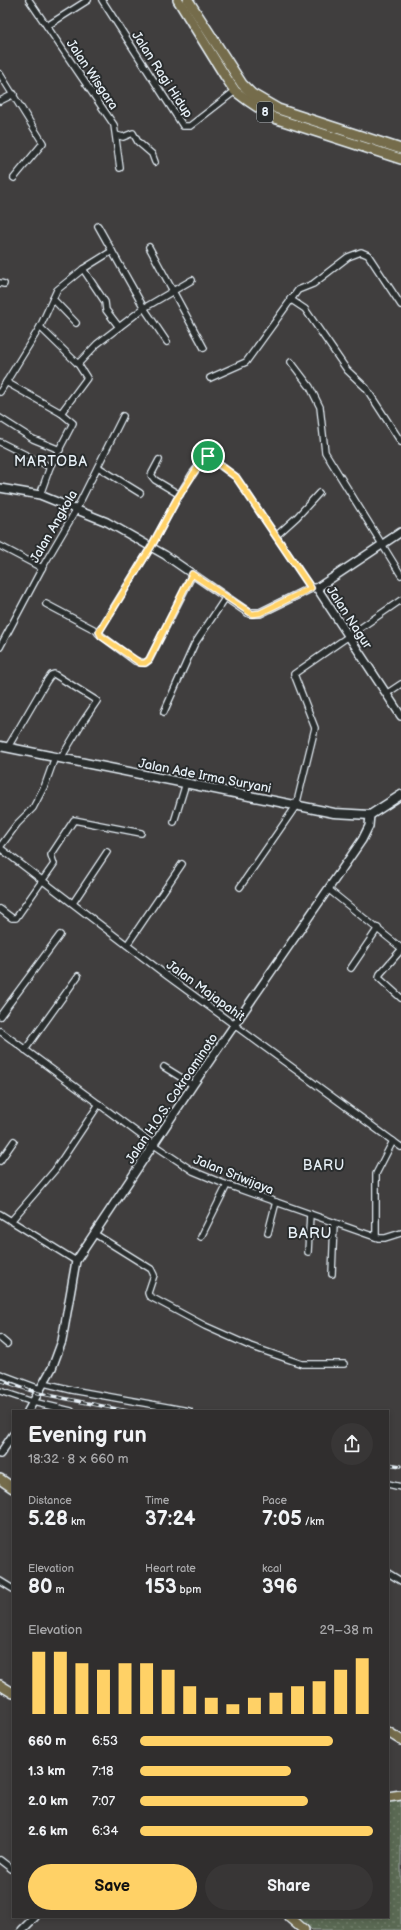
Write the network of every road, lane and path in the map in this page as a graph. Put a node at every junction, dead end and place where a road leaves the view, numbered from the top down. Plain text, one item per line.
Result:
1 (29, 0) edge
2 (88, 0) edge
3 (102, 0) edge
4 (178, 0) edge
5 (188, 0) edge
6 (47, 26) junction
7 (0, 74) edge
8 (235, 91) junction
9 (14, 94) junction
10 (0, 101) edge
11 (116, 135) junction
12 (401, 149) edge
13 (401, 159) edge
14 (155, 162) dead end
15 (120, 168) dead end
16 (14, 178) dead end
17 (98, 226) dead end
18 (149, 247) dead end
19 (112, 252) junction
20 (83, 269) junction
21 (192, 280) dead end
22 (173, 292) junction
23 (53, 298) junction
24 (290, 299) junction
25 (401, 305) edge
26 (144, 308) junction
27 (76, 323) dead end
28 (40, 327) junction
29 (119, 327) junction
30 (167, 342) dead end
31 (204, 348) dead end
32 (291, 362) dead end
33 (78, 364) junction
34 (210, 378) dead end
35 (6, 382) junction
36 (0, 392) edge
37 (61, 414) junction
38 (123, 416) dead end
39 (0, 418) edge
40 (0, 442) edge
41 (401, 442) edge
42 (60, 450) junction
43 (159, 460) dead end
44 (50, 467) junction
45 (98, 467) junction
46 (0, 488) edge
47 (140, 493) dead end
48 (319, 493) dead end
49 (40, 495) junction
50 (180, 495) junction
51 (76, 510) junction
52 (401, 532) edge
53 (276, 536) junction
54 (381, 545) junction
55 (0, 546) edge
56 (151, 547) junction
57 (42, 568) junction
58 (192, 574) junction
59 (401, 575) edge
60 (314, 588) junction
61 (226, 597) junction
62 (401, 600) edge
63 (46, 604) dead end
64 (99, 632) junction
65 (349, 637) junction
66 (0, 647) edge
67 (401, 684) edge
68 (386, 694) junction
69 (164, 712) dead end
70 (401, 716) edge
71 (4, 747) edge
72 (58, 757) junction
73 (186, 783) junction
74 (401, 795) edge
75 (296, 806) junction
76 (370, 815) junction
77 (174, 822) dead end
78 (141, 833) dead end
79 (0, 847) edge
80 (107, 852) dead end
81 (182, 864) dead end
82 (42, 879) junction
83 (240, 887) dead end
84 (328, 889) junction
85 (73, 903) junction
86 (0, 909) edge
87 (378, 928) junction
88 (60, 935) dead end
89 (127, 945) junction
90 (401, 949) edge
91 (351, 968) dead end
92 (78, 976) dead end
93 (401, 998) edge
94 (0, 1016) edge
95 (235, 1024) junction
96 (0, 1031) edge
97 (25, 1050) junction
98 (164, 1067) dead end
99 (193, 1085) junction
100 (99, 1104) junction
101 (14, 1141) dead end
102 (393, 1141) junction
103 (154, 1145) junction
104 (401, 1147) edge
105 (0, 1161) edge
106 (227, 1185) junction
107 (276, 1202) junction
108 (0, 1214) edge
109 (310, 1214) junction
110 (11, 1221) junction
111 (334, 1223) junction
112 (268, 1233) dead end
113 (401, 1233) edge
114 (95, 1234) junction
115 (201, 1237) dead end
116 (376, 1237) junction
117 (308, 1252) dead end
118 (76, 1261) junction
119 (332, 1274) dead end
120 (0, 1338) edge
121 (8, 1344) dead end
122 (344, 1364) dead end
123 (0, 1374) edge
124 (42, 1386) junction
125 (0, 1391) edge
126 (33, 1402) junction
127 (29, 1410) edge
128 (68, 1410) edge
129 (183, 1410) edge
130 (12, 1436) edge
131 (0, 1454) edge
132 (0, 1479) edge
133 (389, 1484) edge
134 (12, 1487) edge
135 (401, 1487) edge
136 (389, 1574) edge
137 (0, 1581) edge
138 (401, 1581) edge
139 (12, 1588) edge
140 (0, 1685) edge
141 (12, 1691) edge
142 (389, 1733) edge
143 (401, 1740) edge
144 (401, 1794) edge
145 (389, 1797) edge
146 (0, 1860) edge
147 (12, 1869) edge
148 (34, 1918) edge
149 (290, 1918) edge
150 (22, 1930) edge
151 (304, 1930) edge

1 - 6 street, Jalan Wisgara
2 - 6 street
3 - 8 street, Jalan Ragi Hidup
4 - 8 main road, 8
5 - 12 main road, 8
6 - 11 street, Jalan Wisgara
7 - 9 street
8 - 13 main road, 8
9 - 10 street
9 - 16 street
11 - 14 street
11 - 15 street, Jalan Wisgara
17 - 19 street
18 - 22 street
19 - 20 street
19 - 26 street
20 - 23 street
20 - 29 street
21 - 22 street
22 - 26 street
22 - 31 street
23 - 27 street
23 - 28 street
24 - 25 street
24 - 34 street
24 - 41 street
26 - 29 street
26 - 30 street
28 - 33 street
28 - 35 street
29 - 33 street
32 - 54 street
33 - 37 street
35 - 36 street
35 - 37 street
37 - 42 street
38 - 45 street, Jalan Angkola
39 - 42 street
40 - 44 street
42 - 44 street
43 - 50 street
44 - 49 street
45 - 47 street
45 - 51 street, Jalan Angkola
46 - 49 street, Jalan Nagur
48 - 53 street
49 - 51 street, Jalan Nagur
50 - 53 street
50 - 56 street
51 - 56 street, Jalan Nagur
51 - 57 street, Jalan Angkola
52 - 54 street
53 - 60 street
54 - 59 street
54 - 60 street
55 - 57 street
56 - 58 street, Jalan Nagur
56 - 64 street
57 - 66 street, Jalan Angkola
58 - 61 street, Jalan Nagur
58 - 64 street
60 - 61 street, Jalan Nagur
60 - 65 street, Jalan Nagur
61 - 69 street
62 - 65 street
63 - 64 street
65 - 68 street, Jalan Nagur
65 - 75 street
67 - 68 street
68 - 70 street, Jalan Nagur
71 - 72 main road, Jalan Ade Irma Suryani
71 - 72 street
72 - 73 main road, Jalan Ade Irma Suryani
72 - 79 street
73 - 75 main road, Jalan Ade Irma Suryani
73 - 77 street
74 - 76 main road
75 - 76 main road, Jalan Ade Irma Suryani
75 - 83 street
76 - 84 street, Jalan H.O.S. Cokroaminoto
78 - 82 street
79 - 82 street, Jalan Majapahit
80 - 85 street
81 - 89 street
82 - 85 street, Jalan Majapahit
82 - 86 street
84 - 87 street
84 - 95 street, Jalan H.O.S. Cokroaminoto
85 - 89 street, Jalan Majapahit
87 - 90 street
87 - 91 street
88 - 94 street
89 - 95 street, Jalan Majapahit
90 - 93 street
92 - 97 street
95 - 99 street, Jalan H.O.S. Cokroaminoto
95 - 102 street, Jalan Majapahit
96 - 97 street, Jalan Sriwijaya
97 - 100 street, Jalan Sriwijaya
98 - 99 street
99 - 103 street, Jalan H.O.S. Cokroaminoto
100 - 103 street, Jalan Sriwijaya
100 - 110 street
101 - 105 street
102 - 104 street, Jalan Majapahit
102 - 116 street
103 - 106 street, Jalan Sriwijaya
103 - 114 street, Jalan H.O.S. Cokroaminoto
106 - 107 street, Jalan Sriwijaya
106 - 115 street
107 - 109 street, Jalan Sriwijaya
107 - 112 street
108 - 110 street
109 - 111 street, Jalan Sriwijaya
109 - 117 street
110 - 118 street
111 - 116 street, Jalan Sriwijaya
111 - 119 street
113 - 116 street, Jalan Sriwijaya
114 - 118 street, Jalan H.O.S. Cokroaminoto
114 - 122 street
118 - 124 street, Jalan H.O.S. Cokroaminoto
120 - 121 street
123 - 124 street
124 - 126 street, Jalan H.O.S. Cokroaminoto
124 - 129 street
125 - 126 street
126 - 127 street, Jalan H.O.S. Cokroaminoto
126 - 128 street
130 - 131 street
132 - 134 main road
133 - 135 street
136 - 138 street
137 - 139 street
140 - 141 main road
142 - 143 main road
144 - 145 main road
146 - 147 street
148 - 150 street
149 - 151 main road

